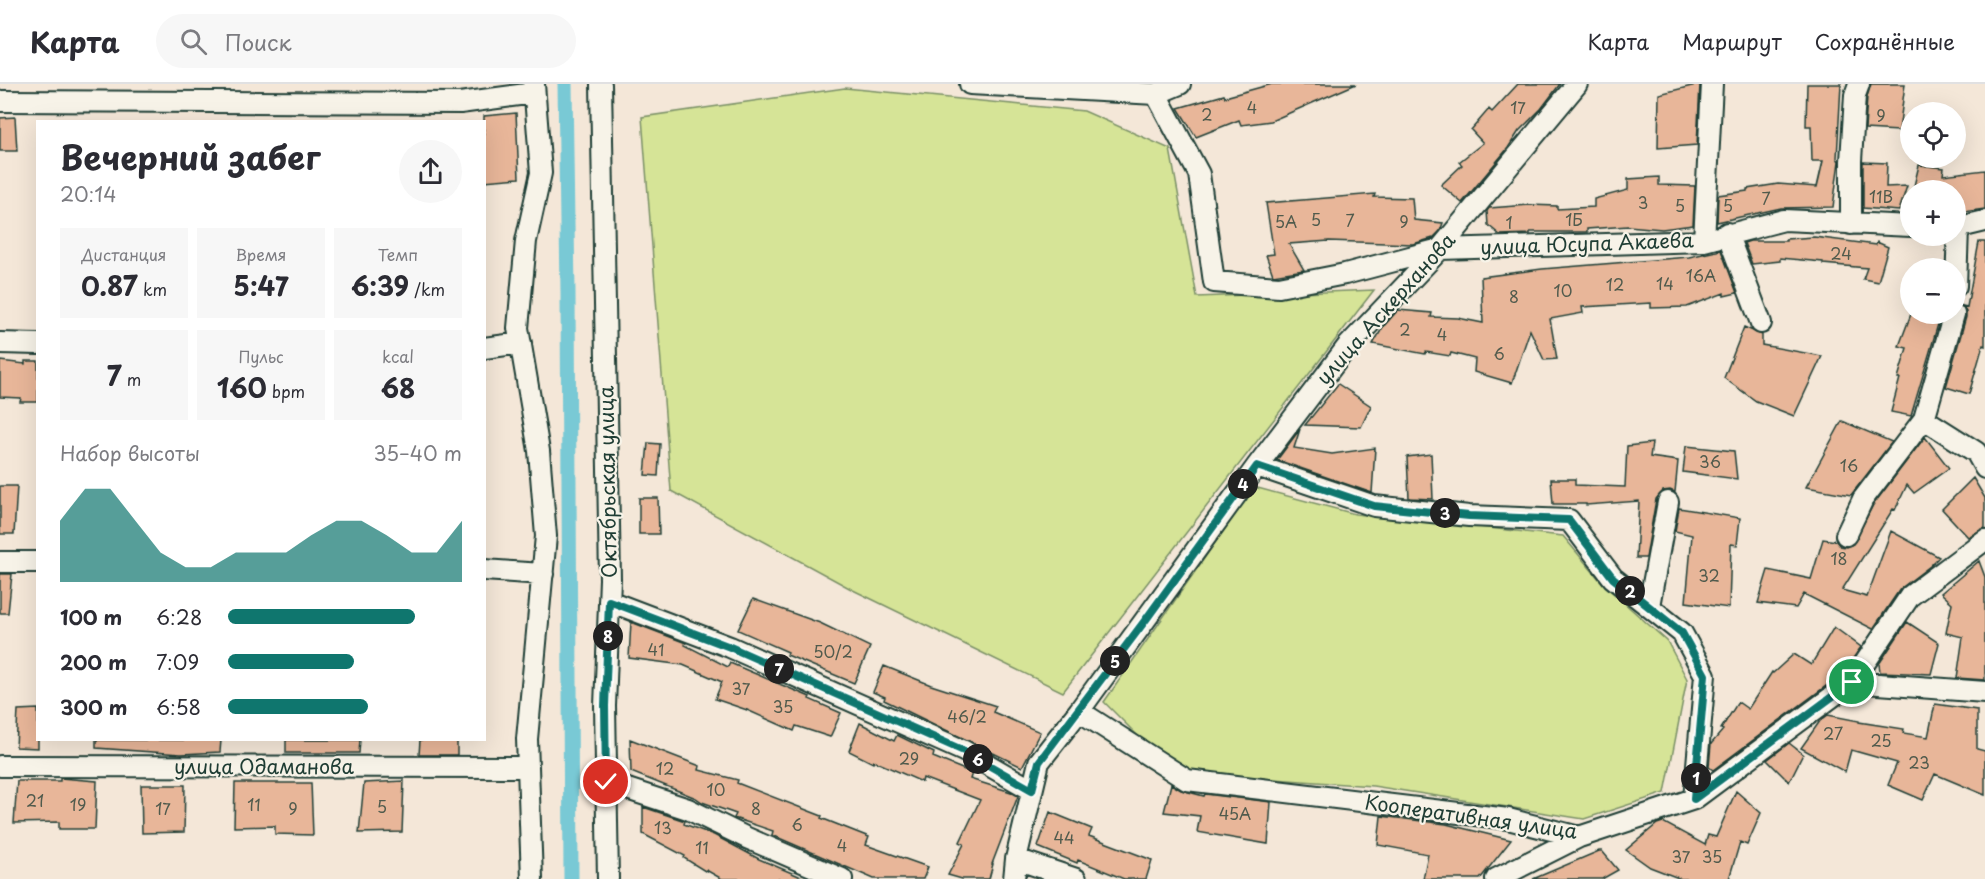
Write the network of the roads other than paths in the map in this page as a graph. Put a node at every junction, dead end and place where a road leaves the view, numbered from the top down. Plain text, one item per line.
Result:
1 (970, 84) edge
2 (1180, 84) edge
3 (1577, 84) edge
4 (1712, 84) edge
5 (1859, 84) edge
6 (605, 85) edge
7 (534, 89) edge
8 (1156, 94) junction
9 (0, 101) edge
10 (1985, 221) edge
11 (1851, 224) junction
12 (1900, 226) edge
13 (1966, 226) edge
14 (1727, 233) junction
15 (1704, 241) junction
16 (1440, 249) junction
17 (1761, 323) dead end
18 (1951, 324) edge
19 (521, 343) junction
20 (0, 344) edge
21 (36, 344) edge
22 (486, 348) edge
23 (1924, 419) junction
24 (1257, 466) junction
25 (1985, 468) edge
26 (1668, 502) dead end
27 (1846, 535) dead end
28 (1985, 540) edge
29 (0, 562) edge
30 (36, 562) edge
31 (486, 570) edge
32 (543, 574) junction
33 (609, 601) junction
34 (1649, 606) junction
35 (1852, 682) junction
36 (1985, 692) edge
37 (1079, 711) junction
38 (0, 766) edge
39 (528, 767) junction
40 (606, 782) junction
41 (1032, 790) junction
42 (1694, 799) junction
43 (1579, 837) junction
44 (1016, 859) junction
45 (532, 879) edge
46 (608, 879) edge
47 (842, 879) edge
48 (1014, 879) edge
49 (1076, 879) edge
50 (1496, 879) edge

1 - 8 street
2 - 8 street
3 - 16 street, улица Аскерханова
4 - 15 street
5 - 11 street
6 - 33 street, Октябрьская улица
7 - 9 street
7 - 19 street
8 - 16 street, улица Юсупа Акаева
10 - 13 street
11 - 12 street, улица Юсупа Акаева
11 - 14 street, улица Юсупа Акаева
14 - 15 street, улица Юсупа Акаева
14 - 17 street
15 - 16 street, улица Юсупа Акаева
16 - 24 street, улица Аскерханова
18 - 23 street
19 - 22 street
19 - 32 street
20 - 21 street
23 - 25 street
23 - 27 street
24 - 34 street
24 - 37 street, улица Аскерханова
26 - 34 street
28 - 35 street, Кооперативная улица
29 - 30 street
31 - 32 street
32 - 39 street
33 - 40 street, Октябрьская улица
33 - 41 street
34 - 42 street
35 - 36 street
35 - 42 street, Кооперативная улица
37 - 41 street, улица Аскерханова
37 - 43 street, Кооперативная улица
38 - 39 street, улица Одаманова
39 - 45 street
40 - 46 street, Октябрьская улица
40 - 47 street
41 - 44 street, улица Аскерханова
42 - 43 street, Кооперативная улица
43 - 50 street
44 - 48 street, улица Аскерханова
44 - 49 street

